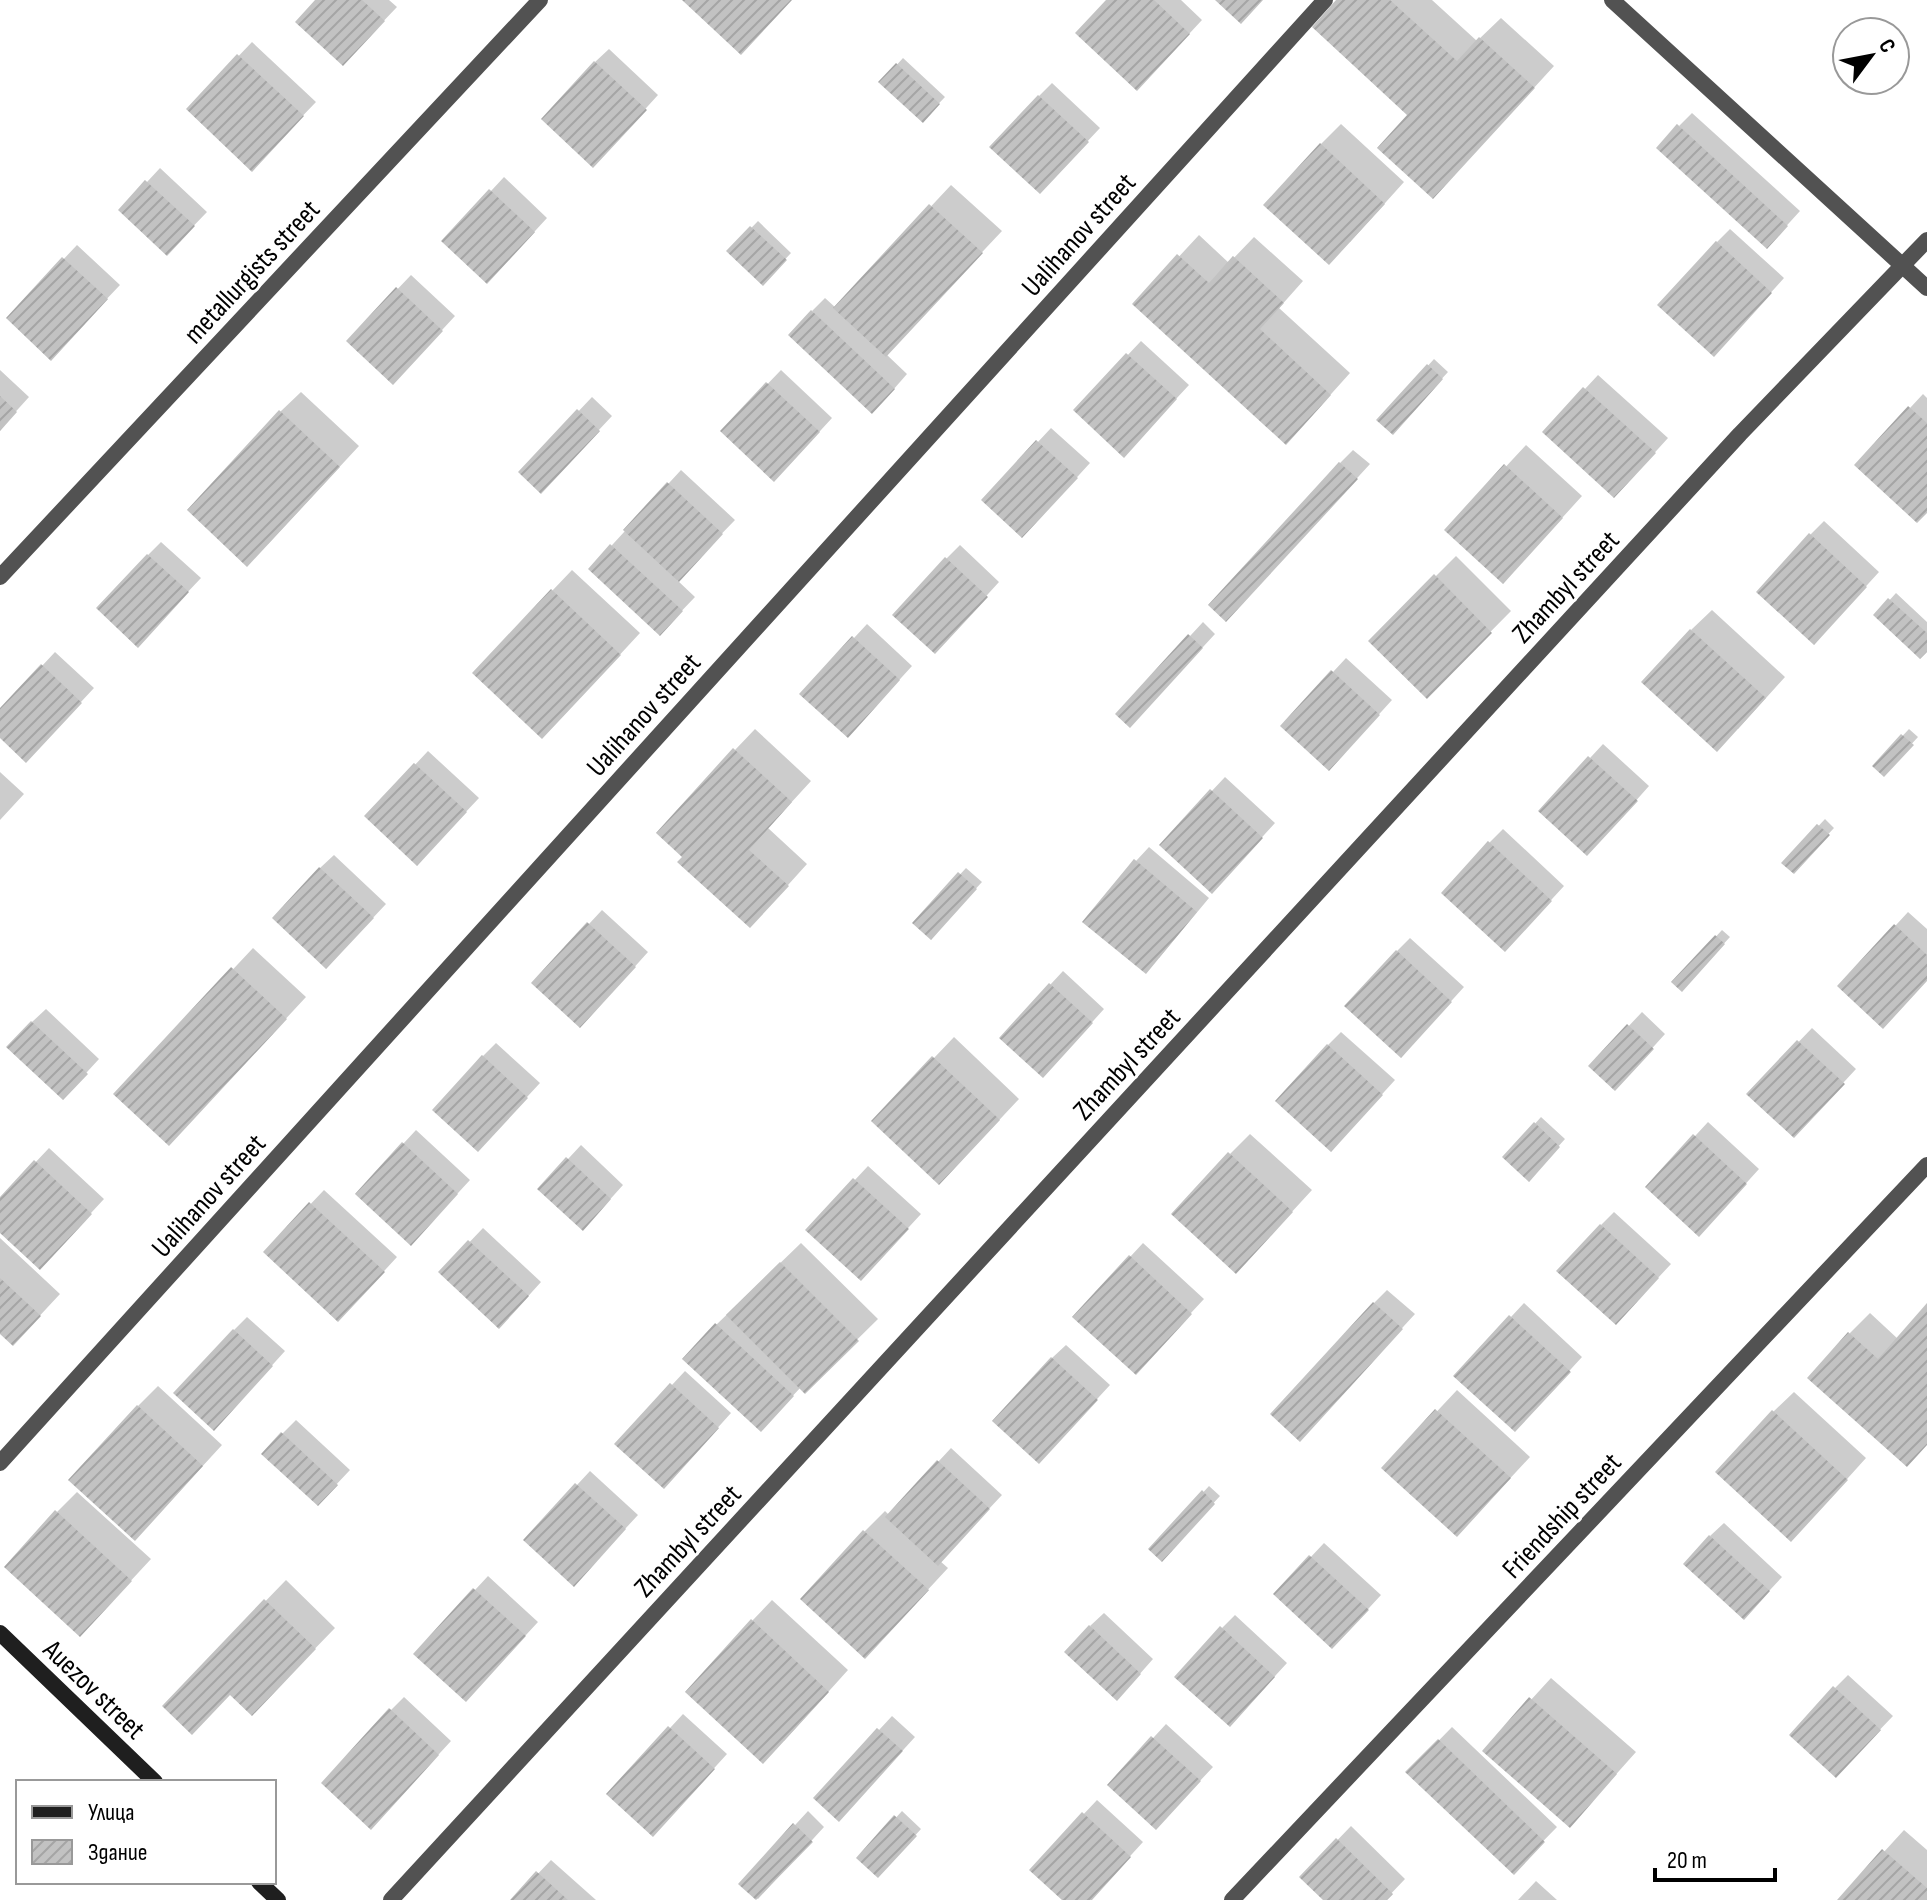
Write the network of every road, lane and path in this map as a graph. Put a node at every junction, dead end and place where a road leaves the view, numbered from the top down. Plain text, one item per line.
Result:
1 (540, 0) edge
2 (1325, 0) edge
3 (1612, 0) edge
4 (1927, 240) edge
5 (1903, 265) junction
6 (1927, 288) edge
7 (0, 577) edge
8 (1927, 1165) edge
9 (0, 1463) edge
10 (0, 1633) edge
11 (153, 1780) edge
12 (261, 1884) edge
13 (278, 1900) edge
14 (391, 1900) edge
15 (1232, 1900) edge

1 - 7 street, metallurgists street
2 - 9 street, Ualihanov street
3 - 5 street
4 - 5 street, Zhambyl street
5 - 6 street
5 - 14 street, Zhambyl street
8 - 15 street, Friendship street
10 - 11 main road, Auezov street
12 - 13 main road

